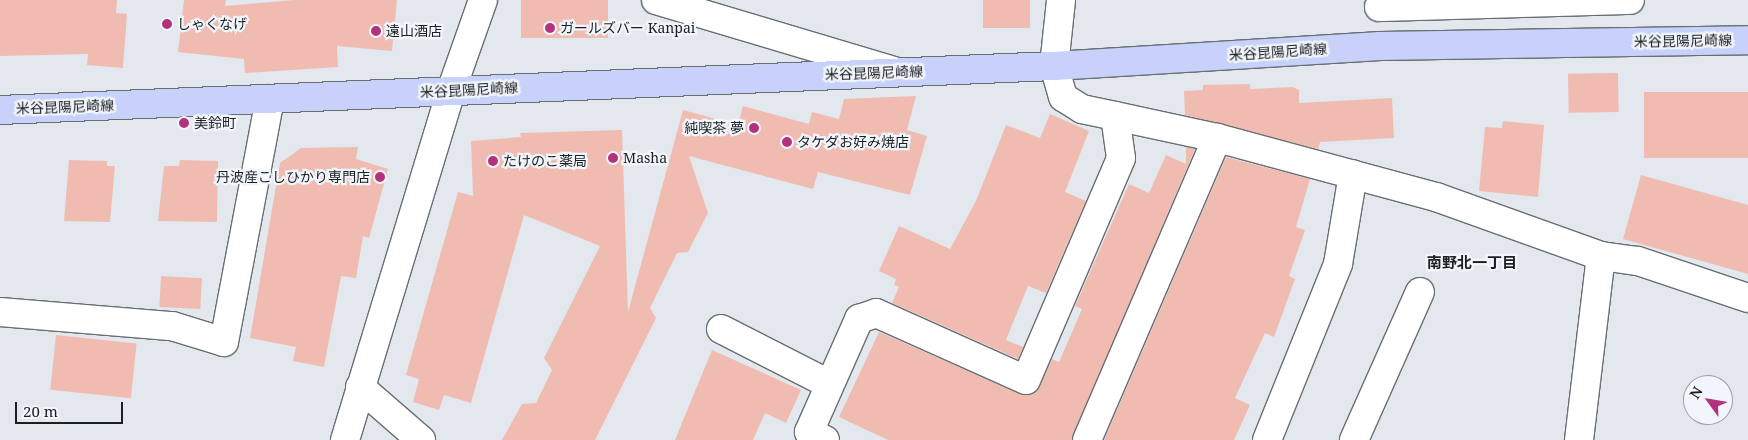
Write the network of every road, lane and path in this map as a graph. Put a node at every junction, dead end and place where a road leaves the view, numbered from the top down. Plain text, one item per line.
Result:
1 (483, 0) edge
2 (656, 0) edge
3 (1061, 0) edge
4 (1630, 0) edge
5 (1558, 2) edge
6 (1378, 4) edge
7 (1748, 40) edge
8 (1562, 44) junction
9 (1380, 46) junction
10 (1054, 66) junction
11 (894, 71) junction
12 (451, 91) junction
13 (270, 99) junction
14 (0, 110) edge
15 (1115, 116) junction
16 (1217, 138) junction
17 (1353, 174) junction
18 (1602, 256) junction
19 (1420, 292) dead end
20 (1748, 298) edge
21 (0, 312) edge
22 (721, 329) dead end
23 (829, 384) junction
24 (360, 387) junction
25 (345, 440) edge
26 (421, 440) edge
27 (825, 440) edge
28 (1087, 440) edge
29 (1267, 440) edge
30 (1354, 440) edge
31 (1579, 440) edge

1 - 12 street
2 - 11 street
3 - 10 street
4 - 5 street
5 - 6 street
5 - 8 street
6 - 9 street
7 - 8 main road, 米谷昆陽尼崎線
8 - 9 main road, 米谷昆陽尼崎線
9 - 10 main road, 米谷昆陽尼崎線
10 - 11 main road, 米谷昆陽尼崎線
10 - 15 street
11 - 12 main road, 米谷昆陽尼崎線
12 - 13 main road, 米谷昆陽尼崎線
12 - 24 street
13 - 14 main road, 米谷昆陽尼崎線
13 - 21 street
15 - 16 street
15 - 23 street
16 - 17 street
16 - 28 street
17 - 18 street
17 - 29 street
18 - 20 street
18 - 31 street
19 - 30 street
22 - 23 street
23 - 27 street
24 - 25 street
24 - 26 street

